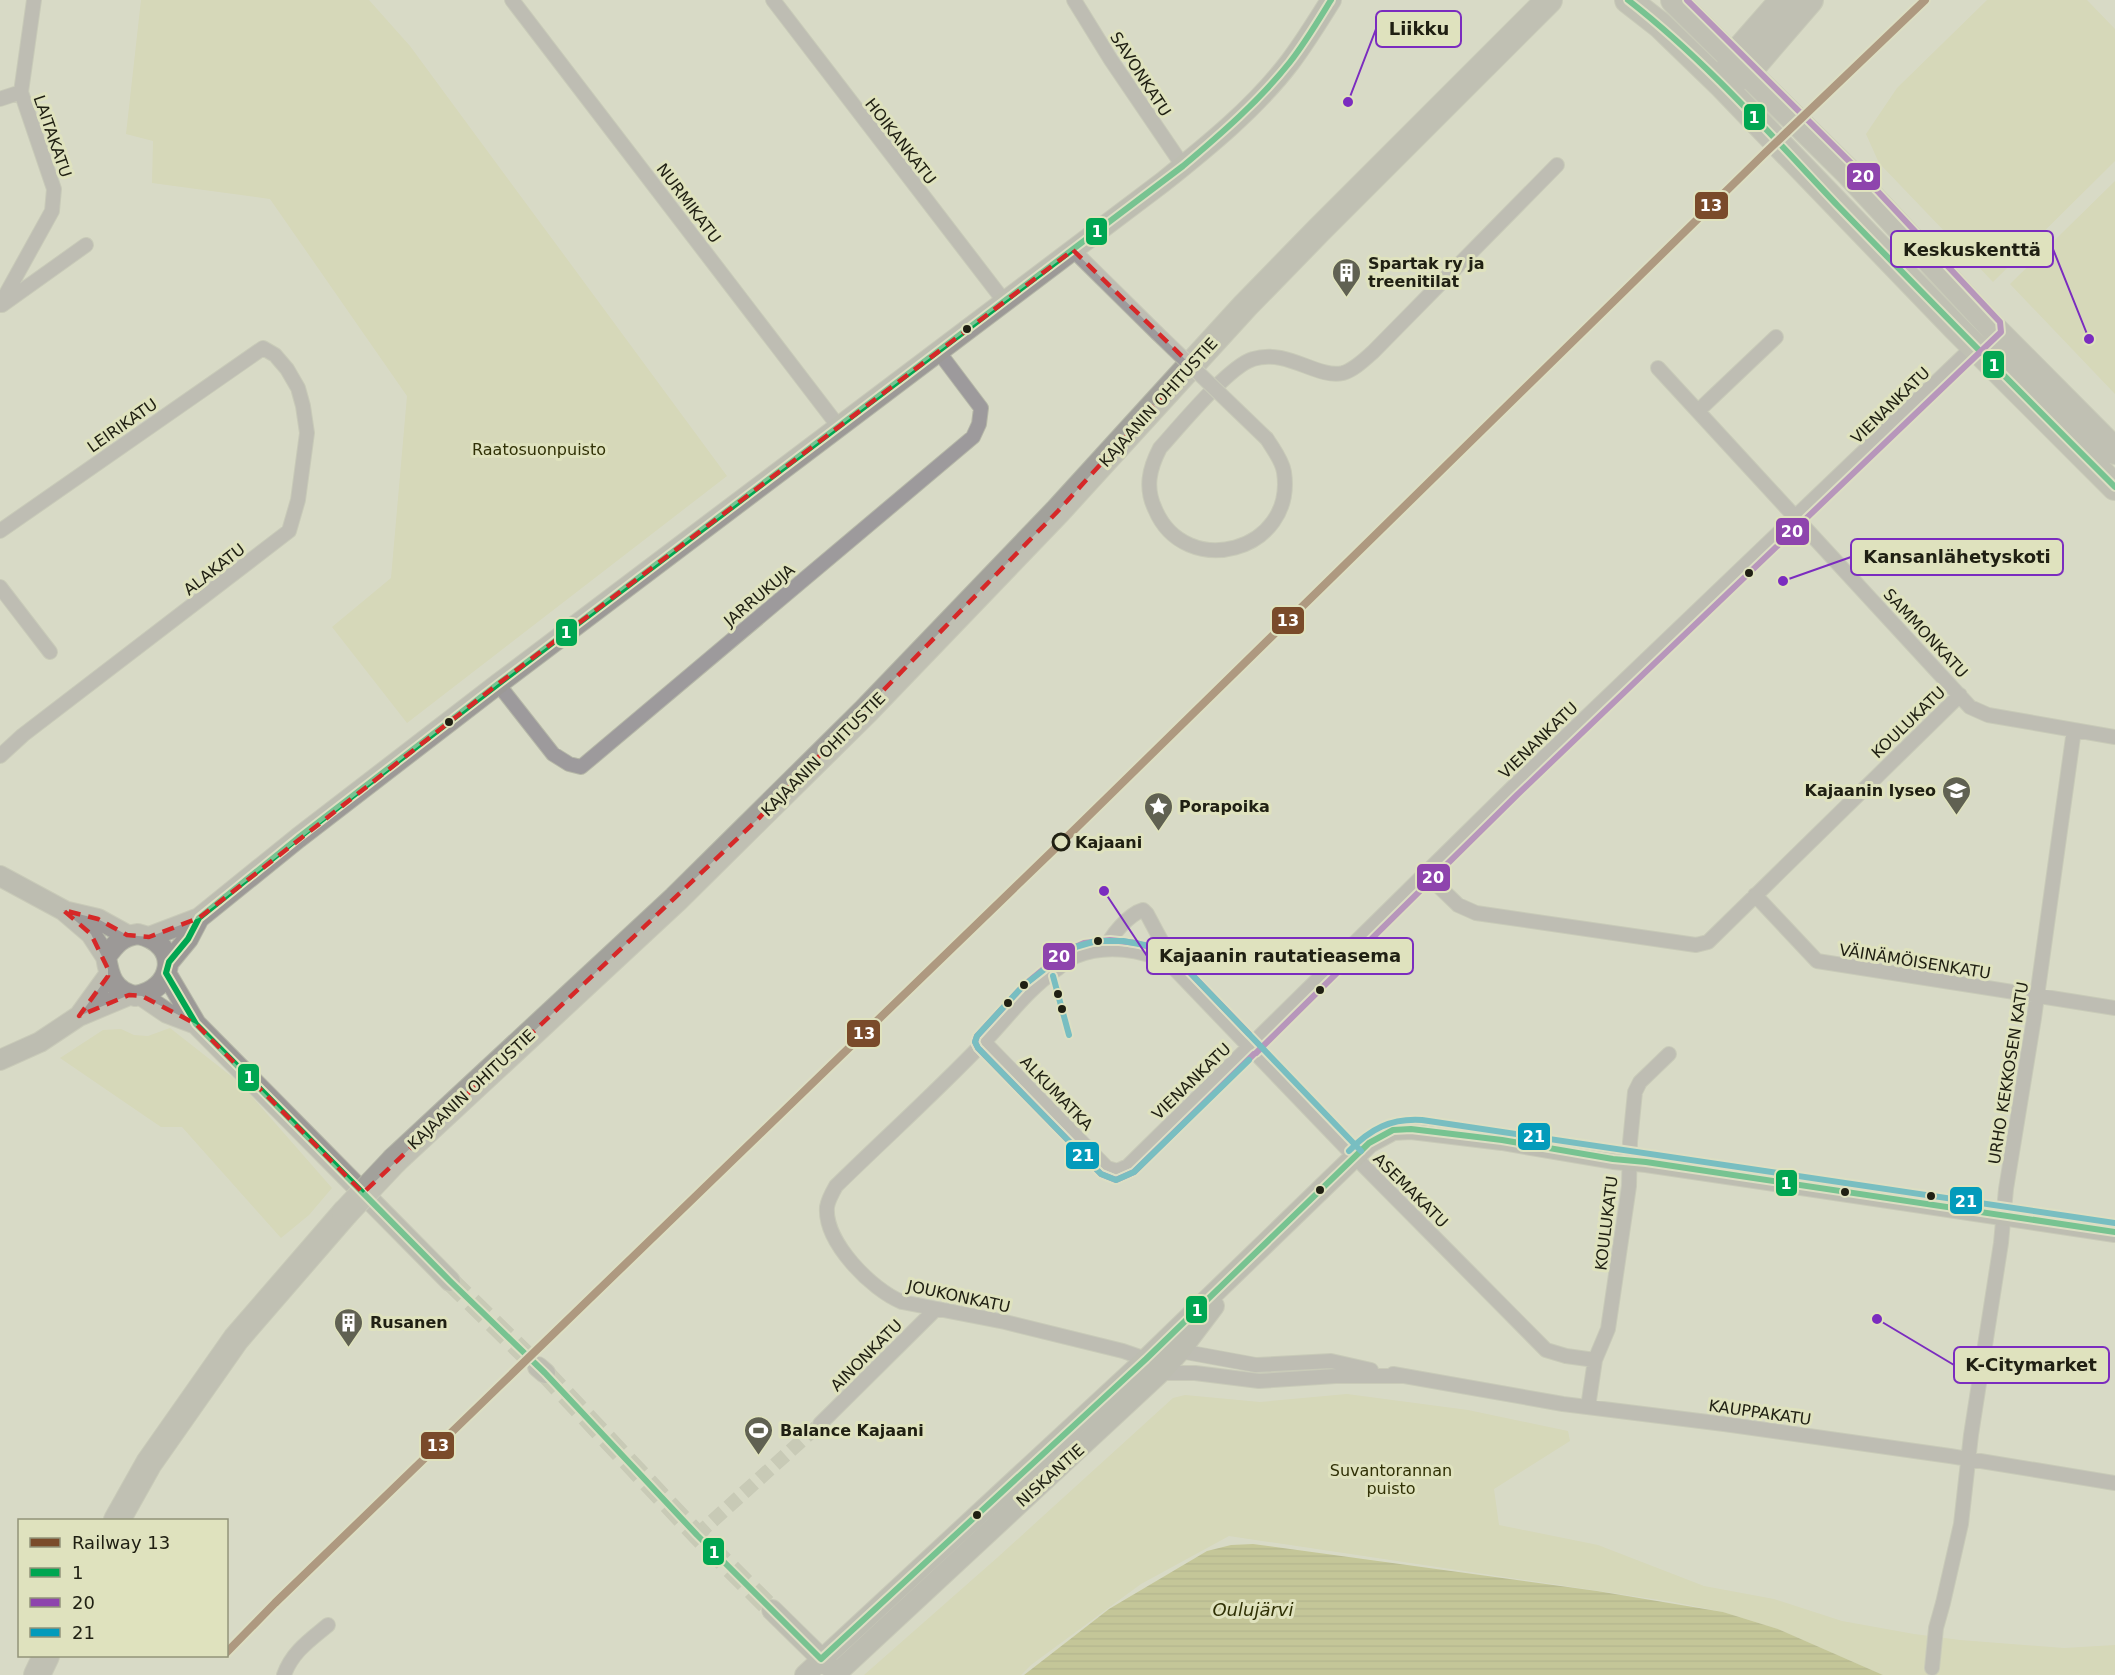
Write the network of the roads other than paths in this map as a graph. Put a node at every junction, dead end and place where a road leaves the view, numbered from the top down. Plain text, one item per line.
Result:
1 (34, 0) edge
2 (512, 0) edge
3 (772, 0) edge
4 (1074, 0) edge
5 (1331, 0) edge
6 (1549, 0) edge
7 (1674, 0) edge
8 (1784, 0) edge
9 (1810, 0) edge
10 (1634, 5) edge
11 (1741, 65) junction
12 (1723, 86) junction
13 (21, 92) junction
14 (0, 99) edge
15 (1557, 165) dead end
16 (1183, 166) junction
17 (86, 245) dead end
18 (1073, 250) junction
19 (1004, 301) junction
20 (0, 306) edge
21 (1776, 337) dead end
22 (1984, 337) junction
23 (263, 348) joint
24 (938, 351) junction
25 (1659, 368) dead end
26 (1698, 411) junction
27 (839, 427) junction
28 (2115, 451) edge
29 (2115, 487) edge
30 (1796, 517) junction
31 (0, 531) edge
32 (0, 587) edge
33 (50, 652) dead end
34 (498, 684) junction
35 (1960, 695) junction
36 (2074, 730) junction
37 (2115, 737) edge
38 (0, 756) edge
39 (1426, 874) junction
40 (0, 876) edge
41 (1755, 895) junction
42 (63, 910) junction
43 (199, 918) junction
44 (127, 935) junction
45 (149, 937) junction
46 (1106, 949) junction
47 (1169, 963) junction
48 (107, 966) junction
49 (168, 968) junction
50 (135, 995) junction
51 (2037, 997) junction
52 (2115, 1008) edge
53 (79, 1016) junction
54 (196, 1024) junction
55 (984, 1041) junction
56 (1249, 1047) junction
57 (1669, 1054) dead end
58 (0, 1060) edge
59 (1355, 1157) junction
60 (1630, 1160) junction
61 (1107, 1168) joint
62 (2003, 1215) junction
63 (2115, 1232) edge
64 (1249, 1261) junction
65 (450, 1281) tunnel mouth
66 (936, 1309) junction
67 (1180, 1351) junction
68 (1595, 1360) junction
69 (1153, 1366) junction
70 (1400, 1376) junction
71 (1588, 1407) junction
72 (820, 1424) tunnel mouth
73 (1969, 1460) junction
74 (2115, 1483) edge
75 (118, 1519) edge
76 (772, 1610) tunnel mouth
77 (328, 1624) dead end
78 (46, 1657) edge
79 (821, 1659) junction
80 (1932, 1668) dead end
81 (836, 1674) edge
82 (37, 1675) edge
83 (284, 1675) edge
84 (806, 1675) edge

1 - 13 street, LAITAKATU
2 - 27 street, NURMIKATU
3 - 19 street, HOIKANKATU
4 - 16 street, SAVONKATU
5 - 16 street
6 - 75 highway, KAJAANIN OHITUSTIE, bridge
7 - 11 highway
8 - 11 highway
9 - 11 highway
10 - 12 highway
11 - 12 highway
11 - 22 highway
12 - 22 highway
13 - 14 street
13 - 20 street, LAITAKATU
15 - 18 street, bridge
16 - 18 street
17 - 20 street
18 - 19 street
19 - 24 street
21 - 26 street
22 - 28 highway
22 - 29 highway
22 - 30 street, VIENANKATU
23 - 31 street, LEIRIKATU
23 - 38 street, ALAKATU
24 - 27 street
24 - 34 street, JARRUKUJA
25 - 26 street, SAMMONKATU
26 - 30 street, SAMMONKATU
27 - 34 street
30 - 35 street, SAMMONKATU
30 - 39 street, VIENANKATU
32 - 33 street
34 - 43 street
35 - 36 street, SAMMONKATU
35 - 41 street, KOULUKATU
36 - 37 street, SAMMONKATU
36 - 51 street, URHO KEKKOSEN KATU
39 - 41 street, KOULUKATU
39 - 56 street, VIENANKATU
40 - 42 street
41 - 51 street, VÄINÄMÖISENKATU
42 - 44 street
42 - 48 street
43 - 45 street
43 - 49 street
44 - 45 street
44 - 48 street
45 - 49 street
46 - 47 street, ASEMAKATU
46 - 47 street, ASEMAKATU
46 - 55 street, ASEMAKATU
47 - 56 street, ASEMAKATU
48 - 50 street
48 - 53 street
49 - 50 street
49 - 54 street
50 - 53 street
50 - 54 street
51 - 52 street, VÄINÄMÖISENKATU
51 - 62 street, URHO KEKKOSEN KATU
53 - 58 street
54 - 65 street
55 - 61 street, ALKUMATKA
55 - 66 street, JOUKONKATU
56 - 59 street, ASEMAKATU
56 - 61 street, VIENANKATU
57 - 60 street, KOULUKATU
59 - 60 street, NISKANTIE
59 - 64 street, NISKANTIE
59 - 68 street, ASEMAKATU
60 - 62 street, NISKANTIE
60 - 68 street, KOULUKATU
62 - 63 street, NISKANTIE
62 - 73 street, URHO KEKKOSEN KATU
64 - 67 street, NISKANTIE
64 - 69 street, NISKANTIE
66 - 69 street, JOUKONKATU
66 - 72 street, AINONKATU
67 - 69 street, NISKANTIE
67 - 70 street, KAUPPAKATU
68 - 71 street, KOULUKATU
69 - 70 street, KAUPPAKATU
69 - 79 street, NISKANTIE
69 - 81 street, NISKANTIE
70 - 71 street, KAUPPAKATU
71 - 73 street, KAUPPAKATU
73 - 74 street, KAUPPAKATU
73 - 80 street, URHO KEKKOSEN KATU
76 - 79 street
77 - 83 street
78 - 82 highway
79 - 81 street
79 - 84 street, NISKANTIE

